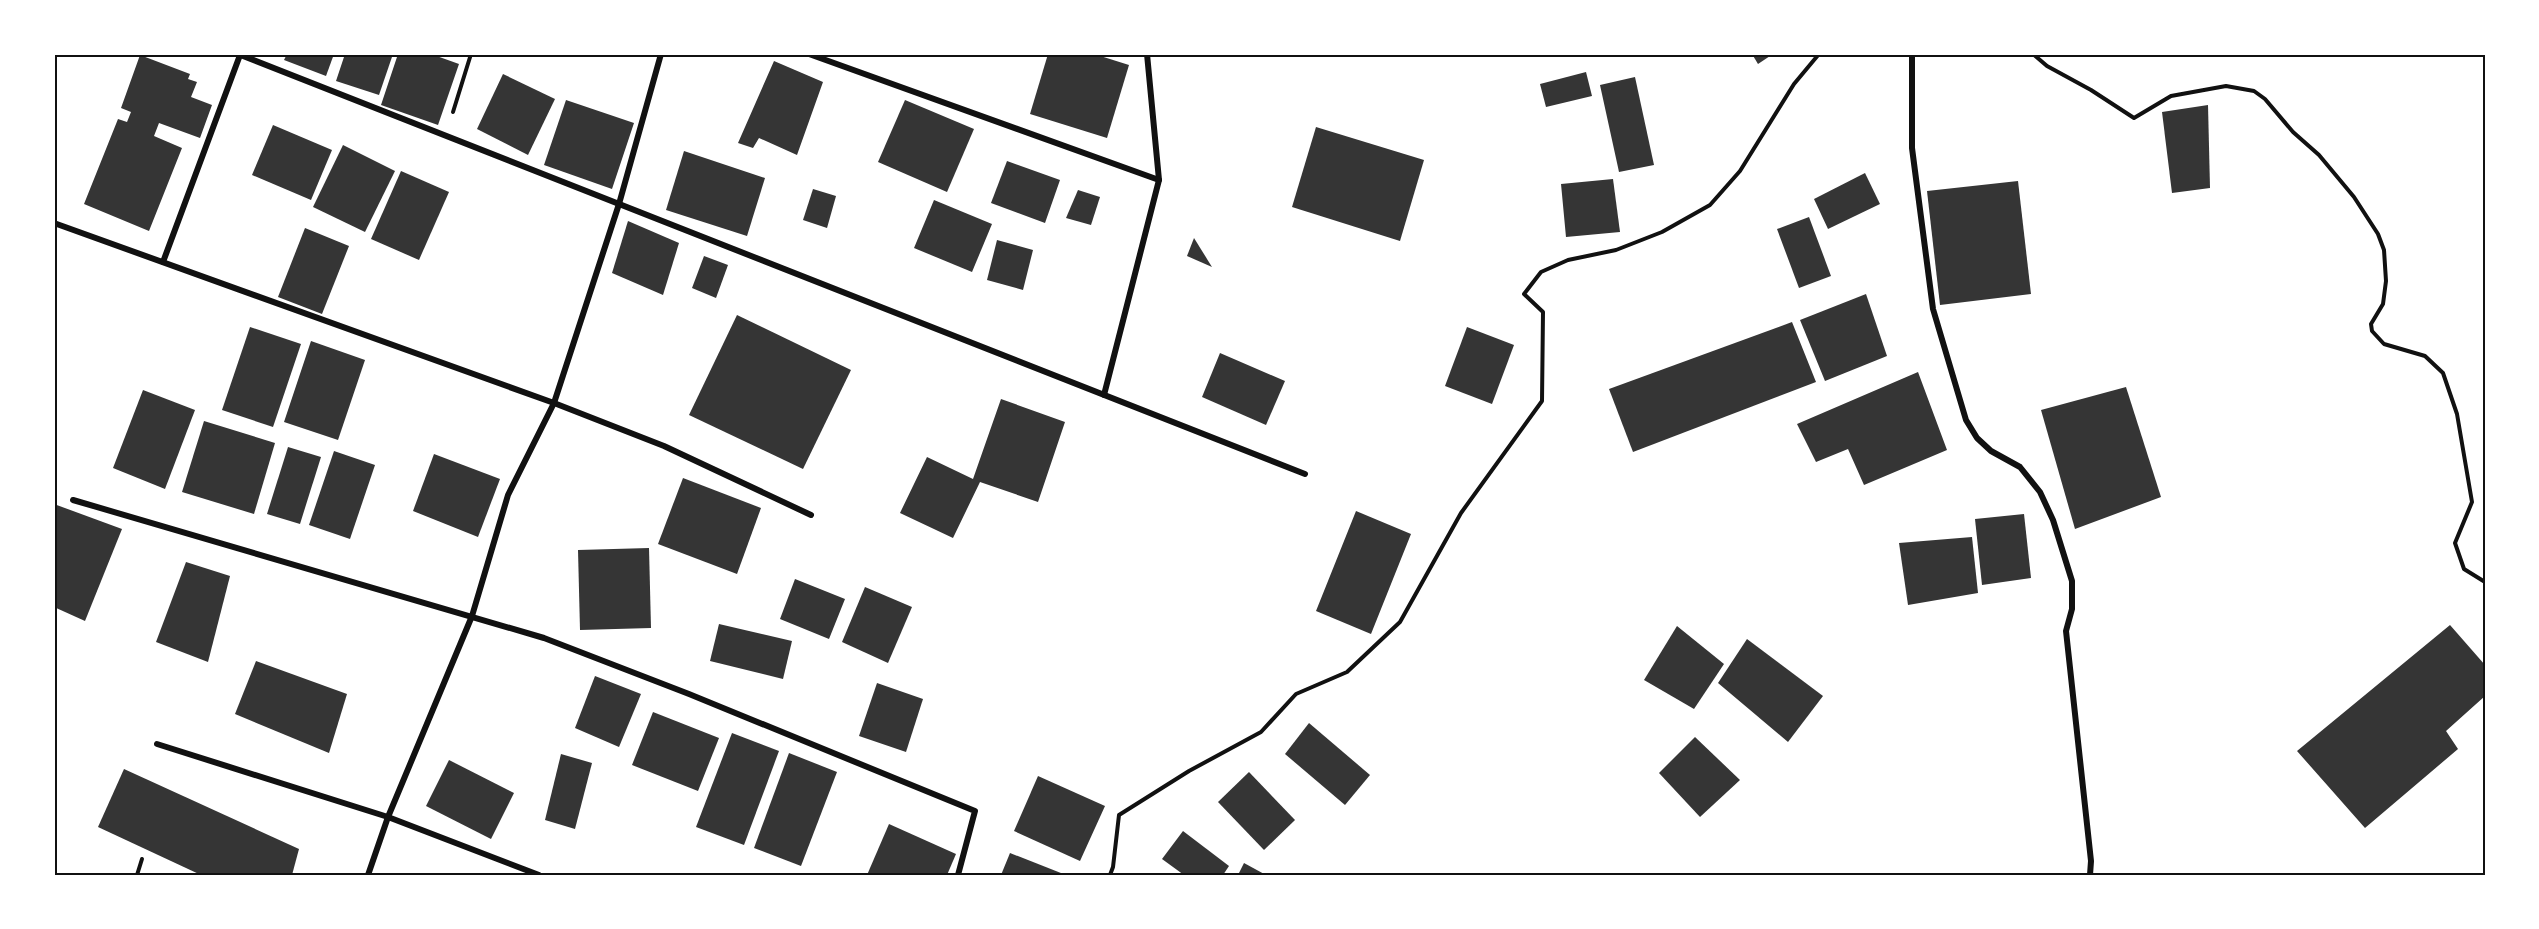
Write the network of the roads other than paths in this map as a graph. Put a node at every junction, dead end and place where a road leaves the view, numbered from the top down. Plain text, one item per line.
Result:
1 (239, 54) edge
2 (661, 54) edge
3 (809, 54) edge
4 (1147, 54) edge
5 (1912, 54) edge
6 (1159, 180) junction
7 (619, 204) junction
8 (54, 223) edge
9 (163, 262) junction
10 (1104, 395) junction
11 (554, 403) junction
12 (1305, 474) dead end
13 (73, 500) dead end
14 (811, 515) dead end
15 (472, 616) junction
16 (157, 744) dead end
17 (388, 817) junction
18 (368, 875) edge
19 (539, 875) edge
20 (958, 875) edge
21 (2090, 875) edge

1 - 7 street
1 - 9 street
2 - 7 street
3 - 6 street
4 - 6 street
5 - 21 street
6 - 10 street
7 - 10 street
7 - 11 street
8 - 9 street
9 - 11 street
10 - 12 street
11 - 14 street
11 - 15 street
13 - 15 street
15 - 17 street
15 - 20 street
16 - 17 street
17 - 18 street
17 - 19 street

